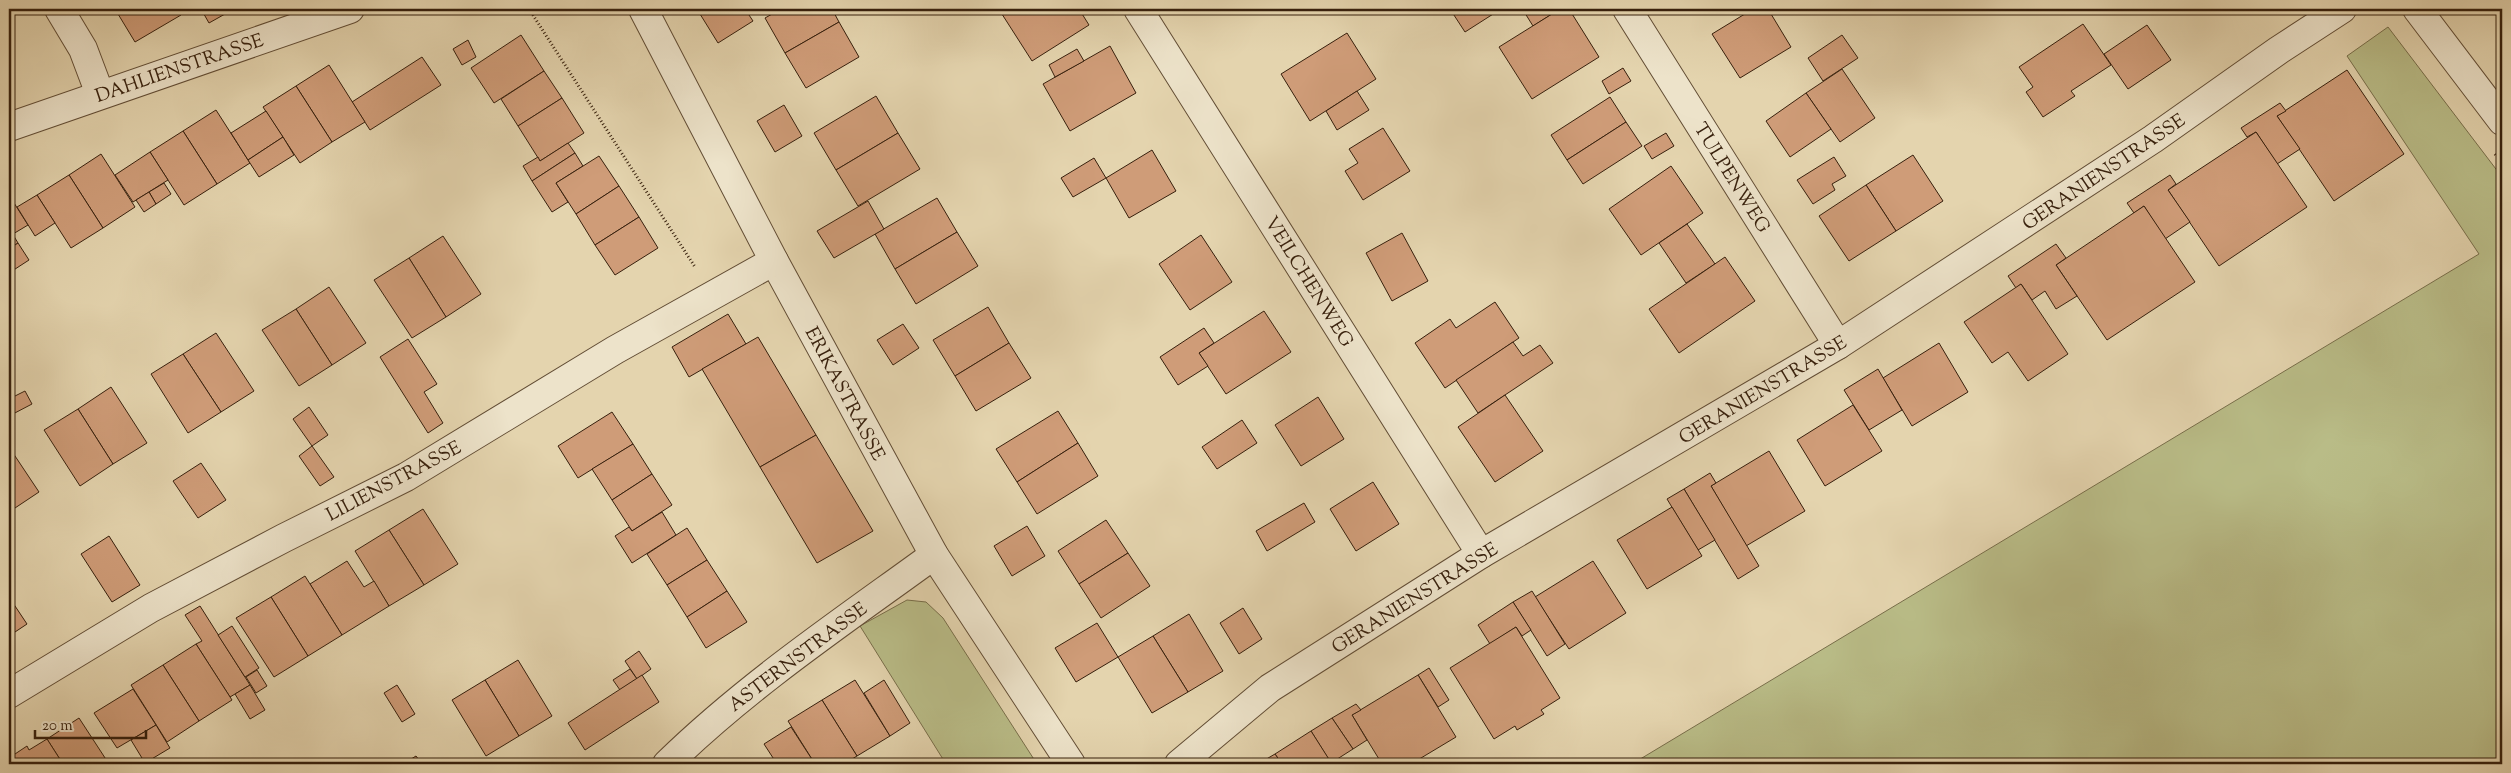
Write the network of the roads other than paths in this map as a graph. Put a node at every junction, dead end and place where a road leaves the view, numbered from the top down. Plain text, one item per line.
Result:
1 (59, 9) edge
2 (350, 9) edge
3 (643, 9) edge
4 (1138, 9) edge
5 (1627, 9) edge
6 (2342, 9) edge
7 (2417, 9) edge
8 (100, 94) junction
9 (2502, 121) edge
10 (9, 127) edge
11 (774, 261) junction
12 (1838, 345) junction
13 (1481, 554) junction
14 (934, 555) junction
15 (9, 694) edge
16 (667, 764) edge
17 (1071, 764) edge
18 (1179, 764) edge

1 - 8 street
2 - 8 street, DAHLIENSTRASSE
3 - 11 street, ERIKASTRASSE
4 - 13 street, VEILCHENWEG
5 - 12 street, TULPENWEG
6 - 12 street, GERANIENSTRASSE
7 - 9 street
8 - 10 street, DAHLIENSTRASSE
11 - 14 street, ERIKASTRASSE
11 - 15 street, LILIENSTRASSE
12 - 13 street, GERANIENSTRASSE
13 - 18 street, GERANIENSTRASSE
14 - 16 street, ASTERNSTRASSE
14 - 17 street, ERIKASTRASSE

